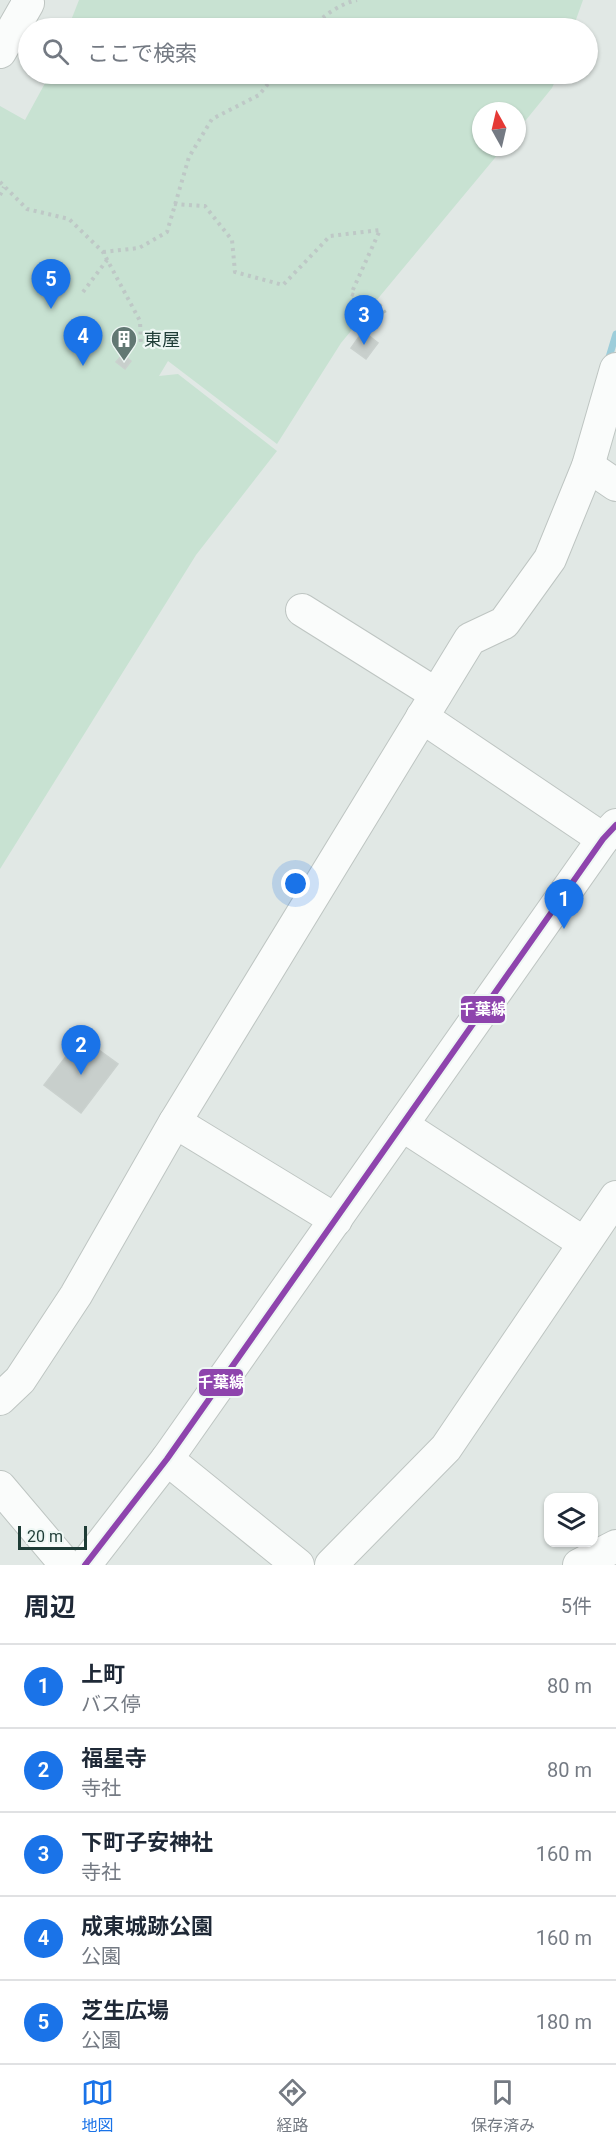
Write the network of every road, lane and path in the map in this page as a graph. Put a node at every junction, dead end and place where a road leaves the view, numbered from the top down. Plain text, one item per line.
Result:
1 (27, 0) edge
2 (357, 0) edge
3 (19, 18) edge
4 (323, 18) edge
5 (18, 20) edge
6 (0, 52) edge
7 (268, 84) edge
8 (0, 182) edge
9 (4, 187) junction
10 (0, 195) edge
11 (174, 204) junction
12 (103, 252) junction
13 (107, 260) junction
14 (83, 292) dead end
15 (385, 313) dead end
16 (141, 346) dead end
17 (616, 369) edge
18 (588, 466) junction
19 (616, 485) edge
20 (302, 610) dead end
21 (430, 715) junction
22 (610, 832) edge
23 (402, 1125) junction
24 (182, 1126) junction
25 (616, 1197) edge
26 (336, 1220) junction
27 (584, 1244) junction
28 (0, 1399) edge
29 (167, 1459) junction
30 (0, 1487) edge
31 (616, 1546) edge
32 (66, 1565) edge
33 (85, 1565) edge
34 (298, 1565) edge
35 (331, 1565) edge
36 (579, 1565) edge

1 - 3 street
2 - 4 path
5 - 6 street
7 - 11 path
8 - 9 path
9 - 10 path
9 - 12 path
11 - 12 path
11 - 15 path
12 - 13 path
13 - 14 path
13 - 16 path
17 - 18 street
18 - 19 street
18 - 21 street
20 - 21 street
21 - 22 street
21 - 24 street
22 - 23 street
23 - 26 street
23 - 27 street
24 - 26 street
24 - 28 street
25 - 27 street
26 - 29 street
27 - 35 street
29 - 33 street
29 - 34 street
30 - 32 street
31 - 36 street

